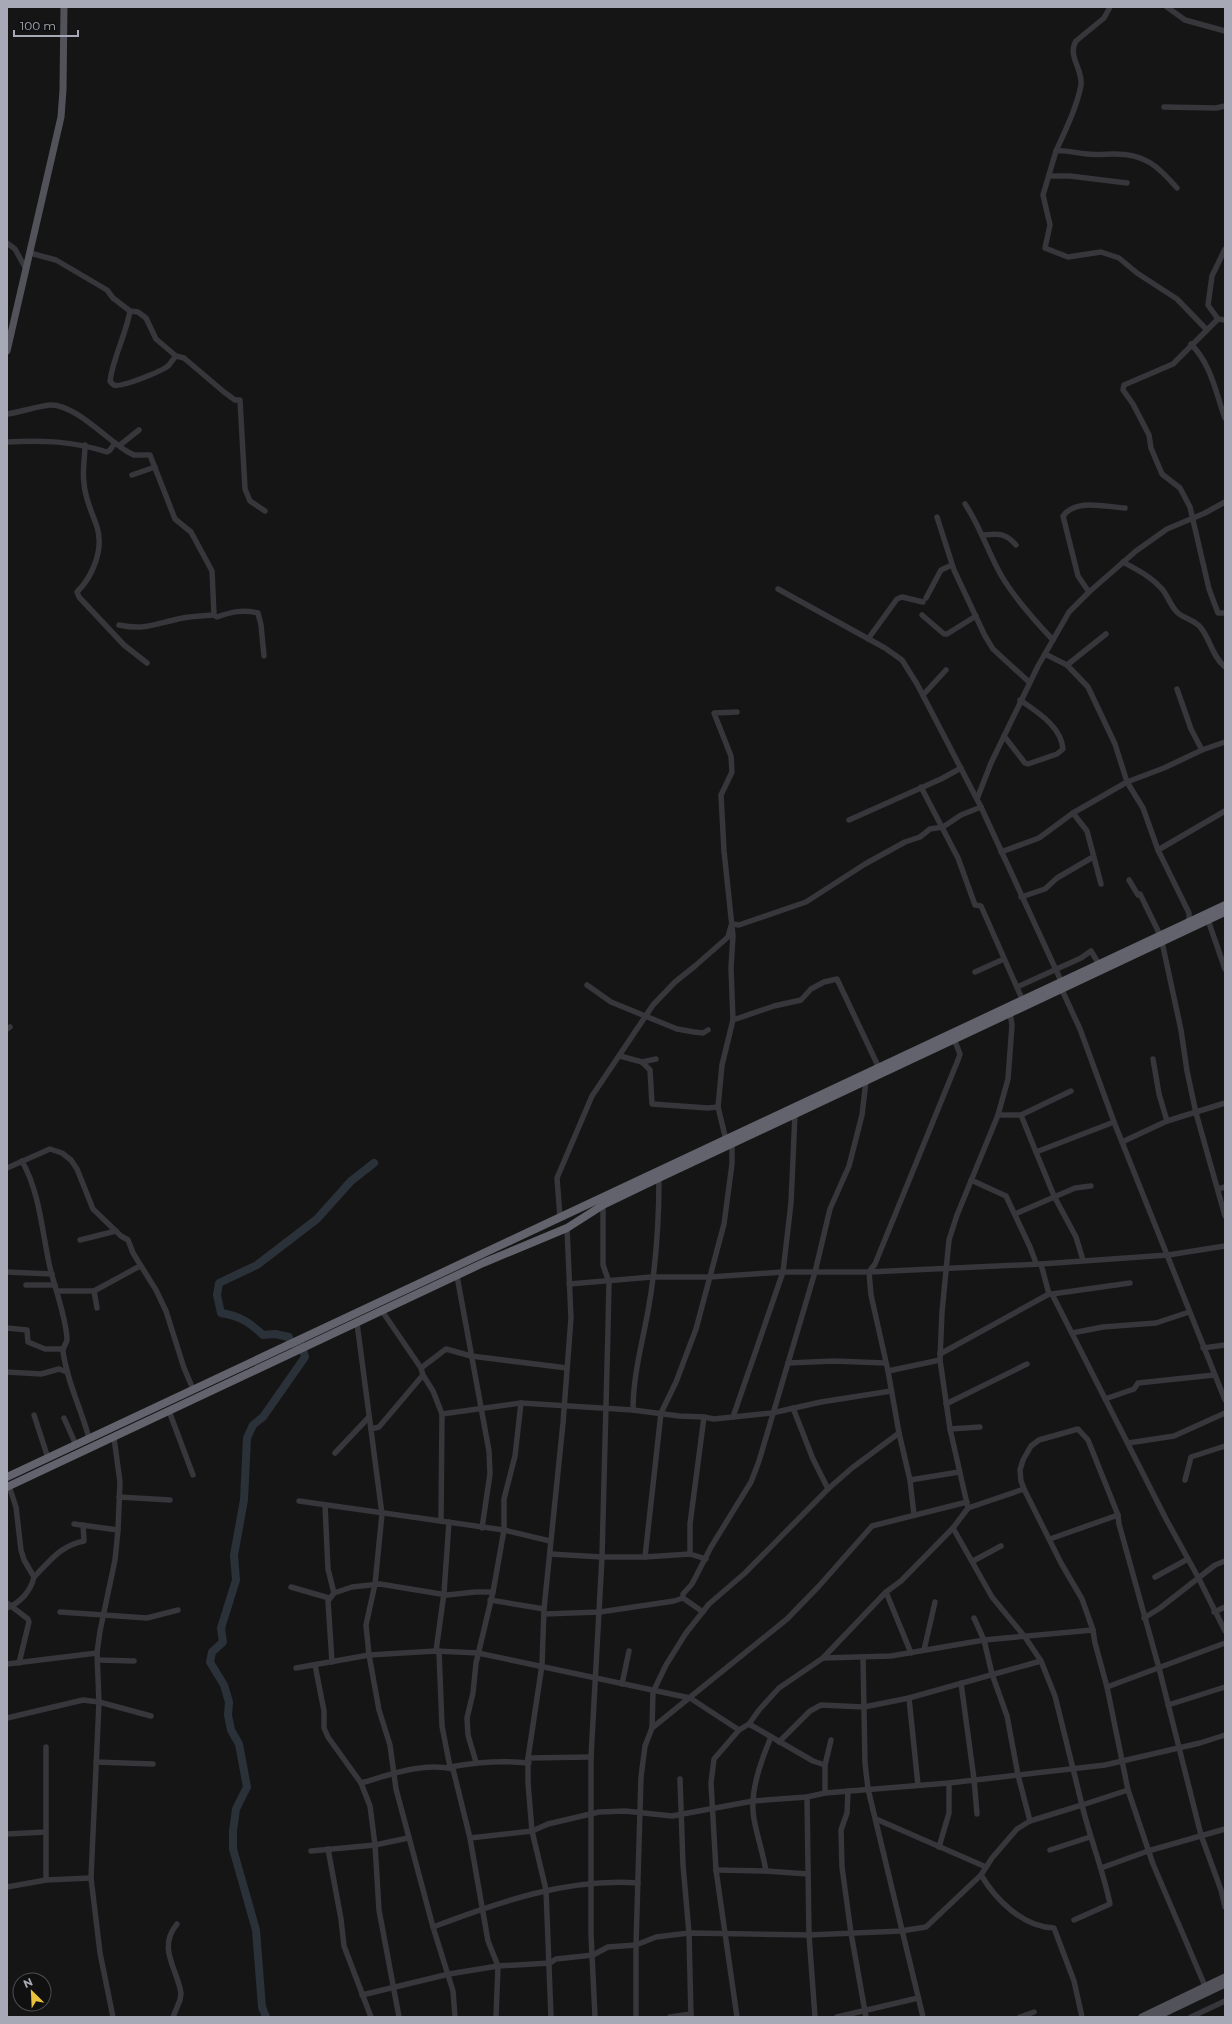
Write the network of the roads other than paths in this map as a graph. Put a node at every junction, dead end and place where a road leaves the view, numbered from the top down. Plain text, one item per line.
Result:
1 (64, 7) edge
2 (1110, 7) edge
3 (1167, 7) edge
4 (1225, 31) edge
5 (1164, 106) dead end
6 (1225, 106) edge
7 (1056, 151) junction
8 (1049, 176) junction
9 (1127, 183) dead end
10 (1177, 188) dead end
11 (7, 243) edge
12 (1225, 249) edge
13 (30, 253) junction
14 (26, 269) junction
15 (130, 311) junction
16 (1218, 319) junction
17 (1225, 320) edge
18 (10, 325) edge
19 (1207, 330) junction
20 (1192, 344) junction
21 (7, 351) edge
22 (176, 356) junction
23 (7, 414) edge
24 (1225, 418) edge
25 (139, 430) dead end
26 (7, 442) edge
27 (117, 444) junction
28 (85, 445) junction
29 (154, 467) junction
30 (132, 475) dead end
31 (1225, 502) edge
32 (965, 504) dead end
33 (1125, 508) dead end
34 (265, 511) dead end
35 (937, 517) dead end
36 (1191, 519) junction
37 (982, 535) junction
38 (1016, 545) dead end
39 (1123, 562) junction
40 (952, 565) junction
41 (778, 589) dead end
42 (1089, 592) junction
43 (1225, 613) edge
44 (214, 615) junction
45 (922, 616) dead end
46 (976, 616) junction
47 (119, 625) dead end
48 (1106, 634) dead end
49 (868, 639) junction
50 (1052, 640) junction
51 (1045, 654) junction
52 (264, 656) dead end
53 (147, 663) dead end
54 (1067, 665) junction
55 (1225, 667) edge
56 (946, 670) dead end
57 (1029, 682) junction
58 (1177, 689) dead end
59 (923, 695) junction
60 (1020, 700) junction
61 (737, 712) dead end
62 (1004, 736) junction
63 (1225, 742) edge
64 (1202, 750) junction
65 (961, 768) junction
66 (1127, 782) junction
67 (921, 787) junction
68 (977, 799) junction
69 (981, 807) junction
70 (1225, 811) edge
71 (1073, 813) junction
72 (849, 820) dead end
73 (943, 827) junction
74 (1158, 850) junction
75 (1001, 852) junction
76 (1093, 857) junction
77 (1130, 880) dead end
78 (1101, 884) dead end
79 (1021, 897) junction
80 (1225, 905) edge
81 (1225, 912) edge
82 (1208, 920) junction
83 (1189, 922) junction
84 (732, 924) junction
85 (730, 936) junction
86 (1161, 939) junction
87 (1004, 959) junction
88 (1099, 964) junction
89 (1056, 969) junction
90 (1225, 969) edge
91 (975, 972) dead end
92 (587, 985) dead end
93 (1062, 986) junction
94 (1018, 987) junction
95 (1023, 1001) junction
96 (1010, 1013) junction
97 (646, 1016) junction
98 (733, 1020) junction
99 (708, 1030) dead end
100 (954, 1039) junction
101 (933, 1046) junction
102 (620, 1056) junction
103 (656, 1059) dead end
104 (1153, 1059) dead end
105 (642, 1062) junction
106 (879, 1068) junction
107 (866, 1082) junction
108 (1071, 1090) dead end
109 (1225, 1103) edge
110 (718, 1107) junction
111 (1196, 1113) junction
112 (795, 1114) junction
113 (998, 1115) junction
114 (1021, 1115) junction
115 (1167, 1121) junction
116 (1114, 1122) junction
117 (729, 1142) junction
118 (1122, 1142) junction
119 (712, 1149) junction
120 (1036, 1152) junction
121 (22, 1161) junction
122 (7, 1168) edge
123 (659, 1178) junction
124 (971, 1180) junction
125 (1091, 1186) dead end
126 (1225, 1187) edge
127 (1218, 1189) junction
128 (1054, 1196) junction
129 (603, 1205) junction
130 (1015, 1214) junction
131 (560, 1216) junction
132 (1225, 1216) edge
133 (567, 1228) junction
134 (116, 1231) junction
135 (80, 1240) dead end
136 (1225, 1246) edge
137 (479, 1255) junction
138 (1168, 1256) junction
139 (1083, 1260) junction
140 (483, 1263) junction
141 (1038, 1263) junction
142 (140, 1266) junction
143 (947, 1269) junction
144 (7, 1272) edge
145 (783, 1272) junction
146 (815, 1272) junction
147 (869, 1272) junction
148 (52, 1274) junction
149 (456, 1276) junction
150 (652, 1277) junction
151 (710, 1277) junction
152 (609, 1282) junction
153 (1130, 1283) dead end
154 (569, 1284) junction
155 (26, 1286) dead end
156 (56, 1288) junction
157 (94, 1291) junction
158 (1050, 1294) junction
159 (97, 1308) dead end
160 (382, 1312) junction
161 (1189, 1312) junction
162 (357, 1323) junction
163 (7, 1328) edge
164 (1072, 1333) junction
165 (1225, 1345) edge
166 (63, 1348) junction
167 (1203, 1348) junction
168 (471, 1356) junction
169 (940, 1357) junction
170 (788, 1363) junction
171 (886, 1363) junction
172 (1027, 1364) dead end
173 (421, 1368) junction
174 (567, 1368) junction
175 (888, 1371) junction
176 (7, 1372) edge
177 (67, 1372) junction
178 (423, 1375) junction
179 (1214, 1375) junction
180 (194, 1389) junction
181 (891, 1391) junction
182 (1105, 1399) junction
183 (1225, 1400) edge
184 (522, 1403) junction
185 (564, 1404) junction
186 (946, 1404) junction
187 (793, 1408) junction
188 (482, 1409) junction
189 (605, 1409) junction
190 (633, 1410) junction
191 (169, 1411) junction
192 (146, 1412) junction
193 (661, 1413) junction
194 (772, 1413) junction
195 (1225, 1413) edge
196 (442, 1414) junction
197 (34, 1415) dead end
198 (704, 1416) junction
199 (369, 1417) junction
200 (732, 1417) junction
201 (64, 1418) dead end
202 (149, 1420) junction
203 (980, 1427) dead end
204 (950, 1429) junction
205 (371, 1430) junction
206 (899, 1433) junction
207 (89, 1438) junction
208 (114, 1438) junction
209 (1128, 1443) junction
210 (76, 1445) junction
211 (1225, 1446) edge
212 (335, 1453) dead end
213 (48, 1458) junction
214 (959, 1472) junction
215 (193, 1475) dead end
216 (7, 1477) edge
217 (910, 1480) junction
218 (1185, 1480) dead end
219 (8, 1487) edge
220 (828, 1489) junction
221 (1024, 1489) junction
222 (119, 1497) junction
223 (170, 1500) dead end
224 (299, 1500) dead end
225 (325, 1505) junction
226 (967, 1505) junction
227 (382, 1514) junction
228 (914, 1515) junction
229 (1118, 1515) junction
230 (441, 1521) junction
231 (449, 1522) junction
232 (74, 1524) dead end
233 (83, 1524) junction
234 (482, 1528) junction
235 (952, 1528) junction
236 (118, 1530) junction
237 (504, 1530) junction
238 (1050, 1539) junction
239 (550, 1541) junction
240 (1001, 1546) dead end
241 (550, 1554) junction
242 (690, 1554) junction
243 (602, 1557) junction
244 (645, 1558) junction
245 (706, 1559) junction
246 (1188, 1559) junction
247 (973, 1561) junction
248 (1225, 1561) edge
249 (34, 1577) junction
250 (1155, 1577) dead end
251 (1198, 1577) junction
252 (374, 1584) junction
253 (292, 1587) dead end
254 (493, 1592) junction
255 (886, 1592) junction
256 (334, 1593) junction
257 (444, 1594) junction
258 (329, 1598) junction
259 (683, 1598) junction
260 (490, 1600) junction
261 (935, 1602) dead end
262 (8, 1606) edge
263 (1225, 1607) edge
264 (178, 1610) dead end
265 (544, 1611) junction
266 (60, 1612) dead end
267 (600, 1612) junction
268 (703, 1612) junction
269 (1214, 1612) junction
270 (104, 1616) junction
271 (974, 1618) dead end
272 (1144, 1618) junction
273 (1093, 1630) junction
274 (1225, 1631) edge
275 (1026, 1637) junction
276 (984, 1640) junction
277 (1225, 1643) edge
278 (924, 1650) junction
279 (438, 1651) junction
280 (629, 1651) dead end
281 (98, 1653) junction
282 (478, 1653) junction
283 (911, 1653) junction
284 (369, 1655) junction
285 (863, 1657) junction
286 (824, 1658) junction
287 (98, 1660) junction
288 (134, 1661) dead end
289 (1041, 1661) junction
290 (332, 1662) junction
291 (19, 1663) junction
292 (7, 1664) edge
293 (315, 1665) junction
294 (542, 1666) junction
295 (296, 1668) dead end
296 (1159, 1668) junction
297 (992, 1674) junction
298 (595, 1678) junction
299 (961, 1683) junction
300 (622, 1684) junction
301 (1107, 1687) junction
302 (1225, 1687) edge
303 (653, 1692) junction
304 (690, 1698) junction
305 (909, 1698) junction
306 (99, 1702) junction
307 (1168, 1705) junction
308 (864, 1707) junction
309 (151, 1716) dead end
310 (7, 1718) edge
311 (749, 1724) junction
312 (652, 1728) junction
313 (739, 1730) junction
314 (1225, 1735) edge
315 (771, 1737) junction
316 (831, 1740) dead end
317 (779, 1742) junction
318 (1179, 1746) junction
319 (46, 1747) dead end
320 (590, 1757) junction
321 (449, 1760) junction
322 (529, 1760) junction
323 (1123, 1761) junction
324 (96, 1762) junction
325 (476, 1762) junction
326 (153, 1764) dead end
327 (825, 1765) junction
328 (440, 1766) junction
329 (452, 1768) junction
330 (1073, 1769) junction
331 (394, 1773) junction
332 (1018, 1775) junction
333 (974, 1778) junction
334 (680, 1779) dead end
335 (361, 1783) junction
336 (949, 1783) junction
337 (918, 1785) junction
338 (868, 1789) junction
339 (1128, 1790) junction
340 (848, 1791) junction
341 (825, 1793) junction
342 (807, 1797) junction
343 (753, 1801) junction
344 (1082, 1805) junction
345 (712, 1808) junction
346 (681, 1813) junction
347 (640, 1814) junction
348 (977, 1814) dead end
349 (590, 1815) junction
350 (876, 1819) junction
351 (1030, 1821) junction
352 (1225, 1829) edge
353 (532, 1830) junction
354 (46, 1832) junction
355 (7, 1834) edge
356 (1201, 1835) junction
357 (1090, 1837) junction
358 (408, 1838) junction
359 (470, 1838) junction
360 (375, 1845) junction
361 (939, 1847) junction
362 (328, 1849) junction
363 (1050, 1850) dead end
364 (311, 1851) dead end
365 (1148, 1851) junction
366 (986, 1867) junction
367 (1101, 1868) junction
368 (716, 1870) junction
369 (766, 1871) junction
370 (808, 1874) junction
371 (981, 1875) junction
372 (91, 1878) junction
373 (46, 1880) junction
374 (591, 1883) junction
375 (638, 1883) junction
376 (7, 1887) edge
377 (546, 1890) junction
378 (1225, 1908) edge
379 (482, 1909) junction
380 (1074, 1920) dead end
381 (177, 1924) dead end
382 (433, 1927) junction
383 (901, 1931) junction
384 (689, 1933) junction
385 (725, 1933) junction
386 (851, 1933) junction
387 (809, 1935) junction
388 (636, 1945) junction
389 (593, 1955) junction
390 (550, 1963) junction
391 (498, 1966) junction
392 (449, 1974) junction
393 (1225, 1977) edge
394 (1225, 1984) edge
395 (1205, 1986) junction
396 (392, 1987) junction
397 (362, 1995) junction
398 (918, 1998) junction
399 (1225, 2001) edge
400 (1034, 2012) dead end
401 (865, 2014) edge
402 (691, 2015) edge
403 (113, 2017) edge
404 (174, 2017) edge
405 (371, 2017) edge
406 (399, 2017) edge
407 (455, 2017) edge
408 (496, 2017) edge
409 (551, 2017) edge
410 (595, 2017) edge
411 (636, 2017) edge
412 (670, 2017) edge
413 (737, 2017) edge
414 (815, 2017) edge
415 (837, 2017) edge
416 (923, 2017) edge
417 (1020, 2017) edge
418 (1082, 2017) edge
419 (1142, 2017) edge
420 (1156, 2017) edge
421 (1191, 2017) edge

1 - 13 main road
2 - 7 street
3 - 4 street
5 - 6 street
7 - 8 street
7 - 10 street
8 - 9 street
8 - 19 street
11 - 14 street
12 - 16 street
13 - 14 main road
13 - 15 street
14 - 18 main road
15 - 22 street
15 - 22 street
16 - 17 street
16 - 19 street
18 - 21 main road
19 - 20 street
20 - 24 street
20 - 36 street
22 - 34 street
23 - 27 street
25 - 27 street
26 - 28 street
27 - 28 street
27 - 29 street
28 - 53 street
29 - 30 street
29 - 44 street
31 - 36 street
32 - 37 street
33 - 42 street
35 - 40 street
36 - 39 street
36 - 43 street
37 - 38 street
37 - 50 street
39 - 42 street
39 - 55 street
40 - 46 street
40 - 49 street
41 - 49 street
42 - 50 street
44 - 47 street
44 - 52 street
45 - 46 street
46 - 57 street
48 - 54 street
49 - 59 street
50 - 51 street
51 - 54 street
51 - 57 street
54 - 66 street
56 - 59 street
57 - 60 street
58 - 64 street
59 - 65 street
60 - 62 street
60 - 62 street
61 - 84 street
62 - 68 street
63 - 64 street
64 - 66 street
65 - 67 street
65 - 68 street
66 - 71 street
66 - 74 street
67 - 72 street
67 - 73 street
68 - 69 street
69 - 73 street
69 - 75 street
70 - 74 street
71 - 75 street
71 - 76 street
73 - 84 street
73 - 87 street
74 - 83 street
75 - 79 street
76 - 78 street
76 - 79 street
77 - 86 street
79 - 89 street
80 - 83 highway
81 - 82 highway
82 - 86 highway
82 - 90 street
83 - 86 highway
84 - 85 street
85 - 97 street
85 - 98 street
86 - 88 highway
86 - 93 highway
86 - 111 street
87 - 91 street
87 - 94 street
88 - 89 street
88 - 93 highway
89 - 93 street
89 - 94 street
92 - 97 street
93 - 95 highway
93 - 96 highway
93 - 116 street
94 - 95 street
95 - 101 highway
96 - 100 highway
96 - 113 street
97 - 99 street
97 - 102 street
98 - 106 street
98 - 110 street
100 - 101 highway
100 - 147 street
101 - 106 highway
101 - 107 highway
102 - 105 street
102 - 131 street
103 - 105 street
104 - 115 street
105 - 110 street
106 - 117 highway
107 - 112 highway
107 - 146 street
108 - 114 street
109 - 111 street
110 - 117 street
111 - 115 street
111 - 127 street
112 - 117 highway
112 - 145 street
113 - 114 street
113 - 124 street
114 - 120 street
115 - 118 street
116 - 118 street
116 - 120 street
117 - 119 highway
117 - 151 street
118 - 138 street
119 - 123 highway
119 - 131 highway
120 - 128 street
121 - 122 street
121 - 134 street
121 - 148 street
123 - 129 highway
123 - 150 street
124 - 130 street
124 - 143 street
125 - 128 street
126 - 127 street
127 - 132 street
128 - 130 street
128 - 139 street
129 - 133 highway
129 - 152 street
130 - 141 street
131 - 137 highway
133 - 140 highway
133 - 154 street
134 - 135 street
134 - 142 street
136 - 138 street
137 - 140 highway
137 - 180 highway
138 - 139 street
138 - 161 street
139 - 141 street
140 - 149 highway
141 - 143 street
141 - 158 street
142 - 157 street
142 - 180 street
143 - 147 street
143 - 169 street
144 - 148 street
145 - 146 street
145 - 151 street
145 - 200 street
146 - 147 street
146 - 170 street
147 - 171 street
148 - 156 street
149 - 160 highway
149 - 168 street
150 - 151 street
150 - 152 street
150 - 190 street
151 - 193 street
152 - 154 street
152 - 189 street
153 - 158 street
154 - 174 street
155 - 156 street
156 - 157 street
156 - 166 street
157 - 159 street
158 - 164 street
158 - 169 street
160 - 162 highway
160 - 173 street
161 - 164 street
161 - 167 street
162 - 191 highway
162 - 199 street
163 - 166 street
164 - 182 street
165 - 167 street
166 - 177 street
167 - 179 street
168 - 173 street
168 - 174 street
168 - 188 street
169 - 175 street
169 - 186 street
170 - 171 street
170 - 194 street
171 - 175 street
172 - 186 street
173 - 178 street
174 - 185 street
175 - 181 street
176 - 177 street
177 - 207 street
178 - 196 street
178 - 205 street
179 - 182 street
179 - 183 street
180 - 192 highway
181 - 187 street
181 - 206 street
182 - 209 street
184 - 185 street
184 - 188 street
184 - 237 street
185 - 189 street
185 - 239 street
186 - 204 street
187 - 194 street
187 - 220 street
188 - 196 street
188 - 234 street
189 - 190 street
189 - 243 street
190 - 193 street
191 - 202 highway
191 - 215 street
192 - 202 highway
192 - 207 highway
193 - 198 street
193 - 244 street
194 - 200 street
194 - 245 street
195 - 209 street
196 - 230 street
197 - 213 street
198 - 200 street
198 - 242 street
199 - 205 street
199 - 212 street
201 - 210 street
202 - 208 highway
203 - 204 street
204 - 214 street
205 - 227 street
206 - 217 street
206 - 220 street
207 - 210 highway
208 - 219 highway
208 - 222 street
209 - 246 street
210 - 213 highway
211 - 218 street
213 - 216 highway
214 - 217 street
214 - 226 street
217 - 228 street
219 - 249 street
220 - 268 street
221 - 226 street
221 - 229 street
221 - 238 street
222 - 223 street
222 - 236 street
224 - 225 street
225 - 227 street
225 - 256 street
226 - 228 street
226 - 235 street
227 - 230 street
227 - 252 street
228 - 304 street
229 - 238 street
229 - 272 street
230 - 231 street
231 - 234 street
231 - 257 street
232 - 233 street
233 - 236 street
233 - 249 street
234 - 237 street
235 - 247 street
235 - 255 street
236 - 270 street
237 - 239 street
237 - 254 street
238 - 273 street
239 - 241 street
240 - 247 street
241 - 243 street
241 - 265 street
242 - 244 street
242 - 245 street
243 - 244 street
243 - 267 street
245 - 259 street
246 - 250 street
246 - 251 street
247 - 275 street
248 - 251 street
249 - 262 street
251 - 269 street
251 - 272 street
252 - 256 street
252 - 257 street
252 - 284 street
253 - 258 street
254 - 257 street
254 - 260 street
255 - 283 street
255 - 286 street
256 - 258 street
257 - 279 street
258 - 290 street
259 - 267 street
259 - 268 street
260 - 265 street
260 - 282 street
261 - 278 street
262 - 291 street
263 - 269 street
264 - 270 street
265 - 267 street
265 - 294 street
266 - 270 street
267 - 298 street
268 - 303 street
269 - 274 street
270 - 281 street
271 - 276 street
272 - 296 street
273 - 275 street
273 - 301 street
275 - 276 street
275 - 289 street
276 - 278 street
276 - 297 street
277 - 296 street
278 - 283 street
279 - 282 street
279 - 284 street
279 - 321 street
280 - 300 street
281 - 287 street
281 - 291 street
282 - 294 street
282 - 325 street
283 - 285 street
284 - 290 street
284 - 331 street
285 - 286 street
285 - 308 street
286 - 311 street
287 - 288 street
287 - 306 street
289 - 297 street
289 - 330 street
290 - 293 street
291 - 292 street
293 - 295 street
293 - 335 street
294 - 298 street
294 - 322 street
296 - 301 street
296 - 307 street
297 - 299 street
297 - 332 street
298 - 300 street
298 - 320 street
299 - 305 street
299 - 333 street
300 - 303 street
301 - 323 street
302 - 307 street
303 - 304 street
303 - 312 street
304 - 312 street
304 - 313 street
305 - 308 street
305 - 337 street
306 - 309 street
306 - 310 street
306 - 324 street
307 - 318 street
308 - 317 street
308 - 338 street
311 - 313 street
311 - 315 street
312 - 347 street
313 - 345 street
314 - 318 street
315 - 317 street
315 - 343 street
316 - 327 street
317 - 327 street
318 - 323 street
318 - 356 street
319 - 354 street
320 - 322 street
320 - 349 street
321 - 328 street
321 - 329 street
322 - 325 street
322 - 353 street
323 - 330 street
323 - 339 street
324 - 326 street
324 - 372 street
325 - 329 street
327 - 341 street
328 - 329 street
328 - 331 street
329 - 359 street
330 - 332 street
330 - 344 street
331 - 335 street
331 - 358 street
332 - 333 street
332 - 351 street
333 - 336 street
333 - 348 street
334 - 346 street
335 - 360 street
336 - 337 street
336 - 361 street
337 - 338 street
338 - 340 street
338 - 350 street
339 - 344 street
339 - 365 street
340 - 341 street
340 - 386 street
341 - 342 street
342 - 343 street
342 - 370 street
343 - 345 street
343 - 369 street
344 - 351 street
344 - 357 street
345 - 346 street
345 - 368 street
346 - 347 street
346 - 384 street
347 - 349 street
347 - 375 street
349 - 353 street
349 - 374 street
350 - 361 street
350 - 383 street
351 - 366 street
352 - 356 street
353 - 359 street
353 - 377 street
354 - 355 street
354 - 373 street
356 - 365 street
356 - 378 street
357 - 363 street
357 - 367 street
358 - 360 street
358 - 382 street
359 - 379 street
360 - 362 street
360 - 396 street
361 - 366 street
362 - 364 street
362 - 397 street
365 - 367 street
365 - 395 street
366 - 371 street
367 - 380 street
368 - 369 street
368 - 385 street
369 - 370 street
370 - 387 street
371 - 383 street
371 - 418 street
372 - 373 street
372 - 403 street
373 - 376 street
374 - 375 street
374 - 377 street
374 - 389 street
375 - 388 street
377 - 379 street
377 - 390 street
379 - 382 street
379 - 391 street
381 - 404 street
382 - 392 street
383 - 386 street
383 - 398 street
384 - 385 street
384 - 388 street
384 - 402 street
385 - 387 street
385 - 413 street
386 - 387 street
386 - 401 street
387 - 414 street
388 - 389 street
388 - 411 street
389 - 390 street
389 - 410 street
390 - 391 street
390 - 409 street
391 - 392 street
391 - 408 street
392 - 396 street
392 - 407 street
393 - 395 main road
394 - 420 main road
395 - 419 main road
396 - 397 street
396 - 406 street
397 - 405 street
398 - 401 street
398 - 416 street
399 - 421 street
400 - 417 street
401 - 415 street
402 - 412 street

